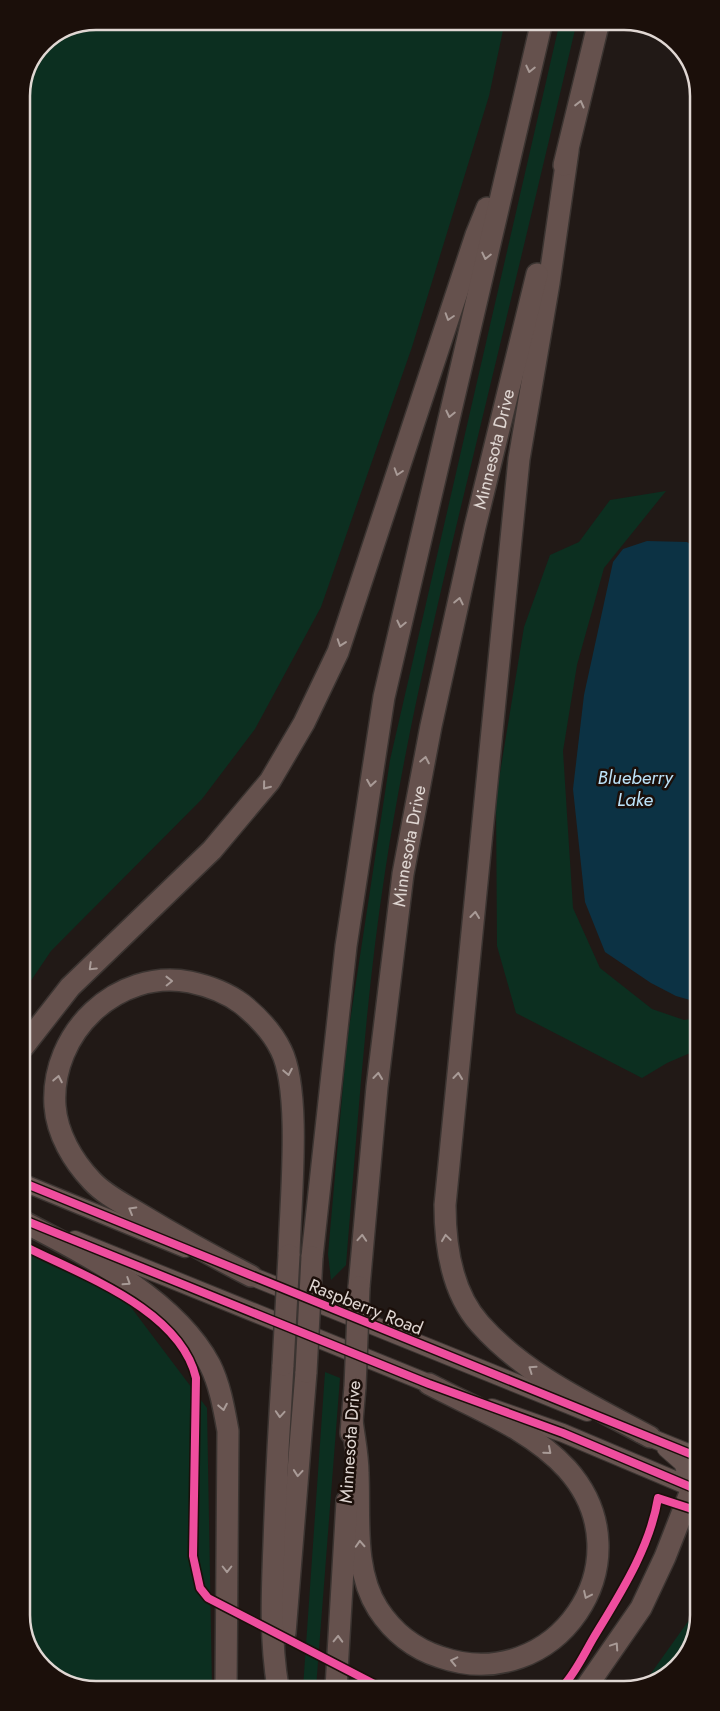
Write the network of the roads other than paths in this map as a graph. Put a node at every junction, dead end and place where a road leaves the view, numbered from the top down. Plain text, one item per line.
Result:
1 (540, 30) edge
2 (597, 30) edge
3 (568, 151) junction
4 (509, 157) junction
5 (30, 1038) edge
6 (30, 1185) edge
7 (30, 1223) edge
8 (30, 1224) edge
9 (252, 1276) junction
10 (429, 1384) junction
11 (352, 1420) junction
12 (650, 1437) junction
13 (690, 1454) edge
14 (690, 1472) edge
15 (690, 1480) edge
16 (690, 1497) edge
17 (226, 1681) edge
18 (278, 1681) edge
19 (280, 1681) edge
20 (336, 1681) edge
21 (590, 1681) edge

1 -> 4 highway
3 -> 2 highway, Minnesota Drive
11 -> 3 highway, Minnesota Drive, bridge
12 -> 3 highway
4 -> 5 highway
4 -> 19 highway, bridge
6 - 9 main road, Raspberry Road
7 - 10 main road
8 -> 17 highway
9 - 12 main road, Raspberry Road
9 -> 18 highway, bridge
10 -> 11 highway
10 - 15 main road
20 -> 11 highway, Minnesota Drive
12 - 13 main road, Raspberry Road
12 - 14 main road
21 -> 16 highway

